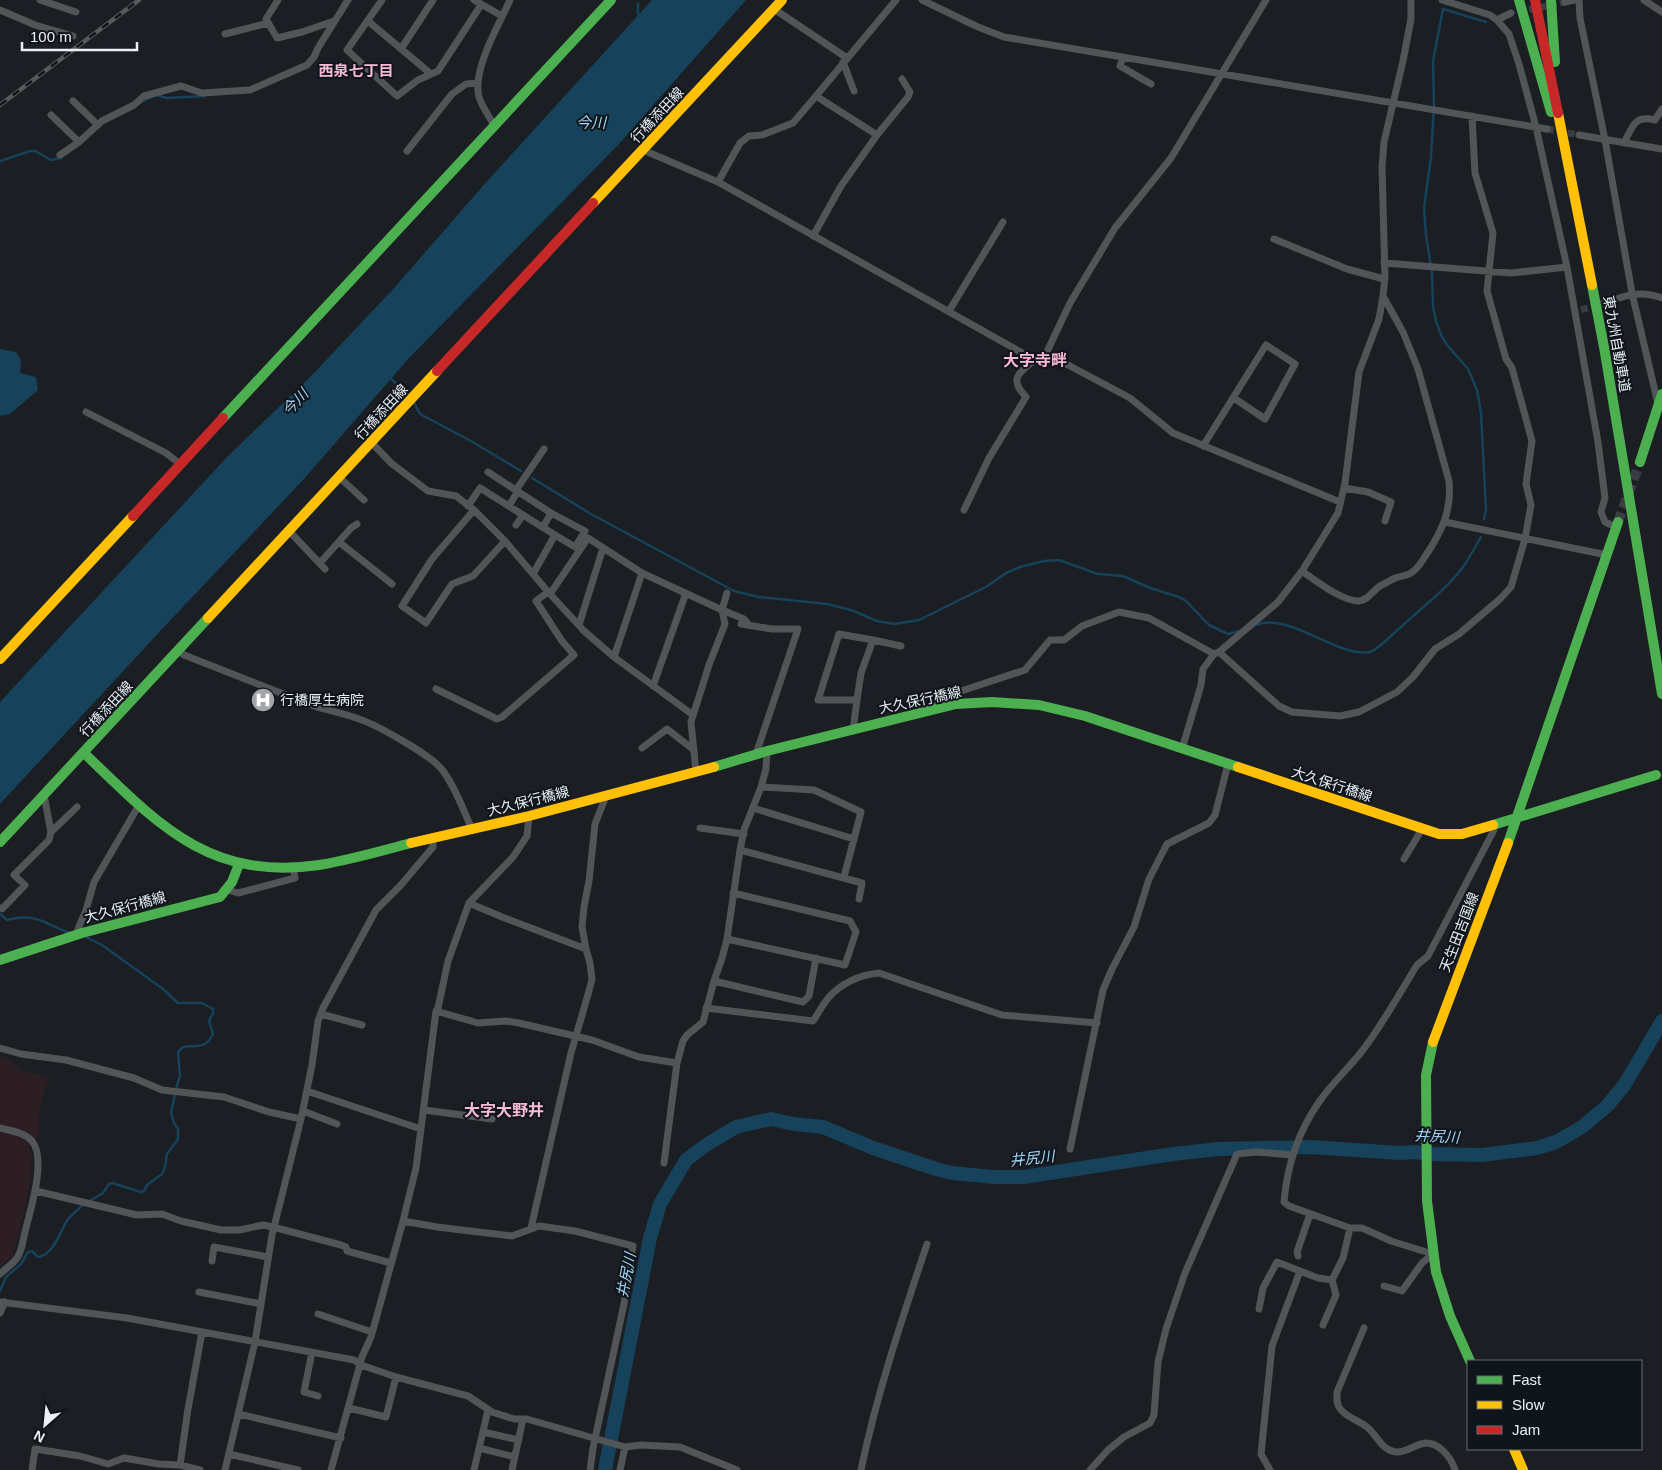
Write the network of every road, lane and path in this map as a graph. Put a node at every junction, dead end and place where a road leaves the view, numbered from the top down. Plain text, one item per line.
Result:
1 (40, 0) edge
2 (278, 0) edge
3 (348, 0) edge
4 (382, 0) edge
5 (433, 0) edge
6 (474, 0) edge
7 (510, 0) edge
8 (611, 0) edge
9 (782, 0) edge
10 (896, 0) edge
11 (922, 0) edge
12 (1266, 0) edge
13 (1411, 0) edge
14 (1442, 0) edge
15 (1519, 0) edge
16 (1535, 0) edge
17 (1551, 0) edge
18 (1575, 0) edge
19 (1579, 0) edge
20 (1644, 0) edge
21 (1565, 2) dead end
22 (481, 4) junction
23 (774, 9) junction
24 (0, 10) edge
25 (76, 12) dead end
26 (1662, 12) edge
27 (1511, 13) tunnel mouth
28 (502, 16) junction
29 (1497, 20) junction
30 (334, 21) junction
31 (368, 21) junction
32 (268, 23) junction
33 (225, 34) dead end
34 (73, 36) dead end
35 (401, 49) junction
36 (1123, 57) junction
37 (845, 60) junction
38 (431, 74) junction
39 (1223, 74) junction
40 (902, 79) dead end
41 (478, 83) junction
42 (1151, 84) dead end
43 (854, 91) dead end
44 (816, 96) junction
45 (73, 101) dead end
46 (1393, 103) junction
47 (1662, 109) edge
48 (51, 115) dead end
49 (1472, 116) junction
50 (98, 125) junction
51 (494, 125) junction
52 (1536, 126) junction
53 (1547, 129) tunnel mouth
54 (877, 135) junction
55 (1579, 135) tunnel mouth
56 (1605, 140) junction
57 (79, 142) junction
58 (1624, 143) junction
59 (1662, 149) edge
60 (643, 150) junction
61 (407, 151) dead end
62 (60, 154) dead end
63 (718, 182) junction
64 (1577, 203) junction
65 (1004, 222) dead end
66 (813, 236) junction
67 (1274, 239) dead end
68 (1587, 259) junction
69 (1384, 263) junction
70 (1566, 267) junction
71 (1488, 270) junction
72 (1384, 279) junction
73 (1632, 293) junction
74 (1383, 296) junction
75 (1618, 298) tunnel mouth
76 (1662, 298) edge
77 (949, 311) junction
78 (1044, 358) junction
79 (1033, 360) junction
80 (1662, 394) edge
81 (1234, 398) junction
82 (1658, 405) junction
83 (86, 412) dead end
84 (371, 442) junction
85 (1204, 446) junction
86 (544, 449) dead end
87 (1640, 462) tunnel mouth
88 (180, 464) junction
89 (488, 472) dead end
90 (339, 477) junction
91 (1344, 488) junction
92 (517, 491) junction
93 (364, 500) dead end
94 (1340, 502) junction
95 (508, 506) junction
96 (471, 508) junction
97 (964, 510) dead end
98 (551, 513) junction
99 (522, 514) junction
100 (1385, 521) dead end
101 (1445, 522) junction
102 (357, 524) dead end
103 (516, 525) dead end
104 (1617, 525) joint
105 (543, 527) junction
106 (289, 531) junction
107 (554, 535) junction
108 (1525, 539) junction
109 (505, 540) junction
110 (338, 542) junction
111 (603, 548) junction
112 (1607, 555) junction
113 (320, 563) junction
114 (326, 569) dead end
115 (1302, 571) junction
116 (642, 573) junction
117 (533, 574) junction
118 (392, 584) dead end
119 (549, 593) junction
120 (686, 593) junction
121 (727, 593) dead end
122 (722, 610) junction
123 (741, 624) dead end
124 (579, 625) junction
125 (749, 626) junction
126 (872, 640) junction
127 (901, 646) dead end
128 (179, 651) junction
129 (1216, 653) junction
130 (614, 657) junction
131 (0, 659) edge
132 (653, 686) junction
133 (436, 689) dead end
134 (1662, 694) edge
135 (858, 700) junction
136 (934, 709) junction
137 (693, 715) junction
138 (853, 730) junction
139 (642, 748) dead end
140 (1182, 749) junction
141 (694, 750) junction
142 (767, 751) junction
143 (84, 753) junction
144 (756, 754) junction
145 (1228, 764) junction
146 (696, 772) junction
147 (1656, 775) dead end
148 (761, 787) junction
149 (44, 795) junction
150 (606, 796) junction
151 (139, 805) junction
152 (77, 807) dead end
153 (753, 808) junction
154 (529, 816) junction
155 (1517, 818) junction
156 (1492, 824) junction
157 (700, 828) dead end
158 (472, 829) junction
159 (1422, 829) junction
160 (51, 832) junction
161 (744, 834) junction
162 (433, 837) junction
163 (854, 839) junction
164 (0, 842) edge
165 (740, 850) junction
166 (1404, 859) dead end
167 (239, 864) junction
168 (293, 868) junction
169 (844, 877) junction
170 (228, 890) junction
171 (733, 893) junction
172 (859, 899) dead end
173 (469, 903) junction
174 (0, 908) edge
175 (82, 932) junction
176 (727, 939) junction
177 (586, 949) junction
178 (816, 958) junction
179 (0, 960) edge
180 (714, 981) junction
181 (706, 1008) junction
182 (436, 1011) junction
183 (320, 1014) junction
184 (1098, 1023) junction
185 (362, 1025) dead end
186 (575, 1036) junction
187 (0, 1048) edge
188 (677, 1063) junction
189 (307, 1091) junction
190 (424, 1110) junction
191 (303, 1111) junction
192 (301, 1119) junction
193 (492, 1120) dead end
194 (337, 1124) dead end
195 (0, 1128) edge
196 (421, 1129) junction
197 (1070, 1149) dead end
198 (1293, 1154) junction
199 (664, 1163) dead end
200 (36, 1191) junction
201 (1310, 1214) junction
202 (403, 1221) junction
203 (274, 1227) junction
204 (531, 1228) junction
205 (1350, 1228) junction
206 (927, 1244) dead end
207 (1433, 1254) junction
208 (1298, 1256) dead end
209 (268, 1258) junction
210 (212, 1261) dead end
211 (391, 1262) junction
212 (1300, 1271) junction
213 (0, 1274) edge
214 (1332, 1280) junction
215 (1384, 1286) dead end
216 (198, 1292) dead end
217 (2, 1302) edge
218 (261, 1304) junction
219 (1259, 1310) dead end
220 (0, 1313) edge
221 (318, 1314) dead end
222 (1323, 1325) dead end
223 (1364, 1328) dead end
224 (202, 1332) junction
225 (372, 1332) junction
226 (255, 1342) junction
227 (312, 1352) junction
228 (1470, 1360) edge
229 (361, 1365) junction
230 (396, 1377) junction
231 (318, 1396) dead end
232 (350, 1408) junction
233 (488, 1410) junction
234 (239, 1414) junction
235 (523, 1419) junction
236 (483, 1432) junction
237 (341, 1438) junction
238 (596, 1438) junction
239 (519, 1440) junction
240 (623, 1446) junction
241 (479, 1448) junction
242 (1514, 1450) edge
243 (229, 1454) junction
244 (515, 1457) junction
245 (180, 1465) junction
246 (107, 1467) edge
247 (734, 1469) edge
248 (32, 1470) edge
249 (200, 1470) edge
250 (225, 1470) edge
251 (298, 1470) edge
252 (331, 1470) edge
253 (475, 1470) edge
254 (512, 1470) edge
255 (590, 1470) edge
256 (620, 1470) edge
257 (860, 1470) edge
258 (1090, 1470) edge
259 (1270, 1470) edge
260 (1455, 1470) edge
261 (1524, 1470) edge

1 - 25 street
2 - 32 street
3 - 30 street
4 - 31 street
5 - 35 street
6 - 22 street
7 - 28 street
8 - 51 main road
9 - 23 main road, 行橋添田線
10 - 37 street
11 - 36 street
12 - 39 street
13 - 46 street
14 - 29 street
15 - 64 main road
16 - 64 main road, 東九州自動車道
17 - 68 main road
18 - 21 street
19 - 56 street
20 - 26 street
22 - 28 street
22 - 38 street
23 - 37 street
23 - 60 main road, 行橋添田線
24 - 34 street
27 - 29 street
28 - 41 street
29 - 52 street
30 - 32 street
30 - 50 street
31 - 35 street
31 - 38 street
32 - 33 street
35 - 38 street
36 - 39 street
36 - 42 street
37 - 43 street
37 - 44 street
39 - 46 street
39 - 78 street
40 - 54 street
41 - 51 street
41 - 61 street
44 - 54 street
44 - 63 street
45 - 50 street
46 - 49 street
46 - 69 street
47 - 58 street
48 - 57 street
49 - 52 street
49 - 71 street
50 - 57 street
51 - 88 main road
52 - 53 street
52 - 70 street
54 - 66 street
55 - 56 street
56 - 58 street
56 - 73 street
57 - 62 street
58 - 59 street
60 - 63 street
60 - 84 main road, 行橋添田線
63 - 66 street
64 - 68 main road, 東九州自動車道
65 - 77 street
66 - 77 street
67 - 72 street
68 - 134 main road, 東九州自動車道
69 - 71 street
69 - 72 street
70 - 71 street
70 - 104 street
71 - 108 street
72 - 74 street
73 - 75 street
73 - 76 street
73 - 82 street
74 - 91 street
74 - 101 street
77 - 79 street
78 - 79 street
78 - 85 street
79 - 97 street
80 - 82 main road
81 - 81 street
81 - 85 street
82 - 87 main road
83 - 88 street
84 - 90 main road, 行橋添田線
84 - 96 street
85 - 94 street
86 - 92 street
88 - 131 main road
89 - 92 street
90 - 93 street
90 - 106 main road, 行橋添田線
91 - 94 street
91 - 100 street
92 - 95 street
92 - 98 street
94 - 115 street
95 - 96 street
95 - 99 street
96 - 109 street
96 - 109 street
98 - 105 street
98 - 107 street
99 - 103 street
99 - 105 street
101 - 108 street
101 - 115 street
102 - 110 street
104 - 112 main road, 天生田吉国線
105 - 107 street
106 - 113 street
106 - 128 main road, 行橋添田線
107 - 117 street
108 - 112 street
108 - 129 street
109 - 117 street
110 - 113 street
110 - 118 street
111 - 116 street
111 - 119 street
111 - 124 street
112 - 155 main road, 天生田吉国線
113 - 114 street
115 - 129 street
116 - 120 street
116 - 130 street
117 - 119 street
119 - 124 street
119 - 133 street
120 - 122 street
120 - 132 street
121 - 122 street
122 - 125 street
122 - 137 street
123 - 125 street
124 - 130 street
125 - 144 street
126 - 127 street
126 - 135 street
126 - 135 street
128 - 143 main road, 行橋添田線
128 - 158 street
129 - 136 street
129 - 140 street
130 - 132 street
132 - 137 street
135 - 138 street
136 - 138 main road, 大久保行橋線
136 - 140 main road, 大久保行橋線
137 - 141 street
138 - 142 main road, 大久保行橋線
139 - 141 street
140 - 145 main road, 大久保行橋線
141 - 146 street
142 - 144 main road, 大久保行橋線
142 - 148 street
143 - 149 main road, 行橋添田線
143 - 151 main road, 大久保行橋線
144 - 146 main road, 大久保行橋線
145 - 159 main road, 大久保行橋線
145 - 184 street
146 - 150 main road, 大久保行橋線
147 - 155 main road, 大久保行橋線
148 - 153 street
148 - 163 street
149 - 160 street
149 - 164 main road, 行橋添田線
150 - 154 main road, 大久保行橋線
150 - 177 street
151 - 167 main road, 大久保行橋線
151 - 175 street
152 - 160 street
153 - 161 street
153 - 163 street
154 - 158 main road, 大久保行橋線
154 - 173 street
155 - 156 main road, 大久保行橋線
155 - 207 main road, 天生田吉国線
156 - 159 main road, 大久保行橋線
156 - 198 street
157 - 161 street
158 - 162 main road, 大久保行橋線
159 - 166 street
160 - 174 street
161 - 165 street
162 - 168 main road, 大久保行橋線
162 - 183 street
163 - 169 street
165 - 169 street
165 - 171 street
167 - 168 main road, 大久保行橋線
167 - 170 main road
168 - 170 street
169 - 172 street
170 - 175 main road, 大久保行橋線
171 - 176 street
171 - 178 street
173 - 177 street
173 - 182 street
175 - 179 main road, 大久保行橋線
176 - 178 street
176 - 180 street
177 - 186 street
178 - 180 street
180 - 181 street
181 - 184 street
181 - 188 street
182 - 186 street
182 - 190 street
183 - 185 street
183 - 189 street
184 - 197 street
186 - 188 street
186 - 204 street
187 - 192 street
188 - 199 street
189 - 191 street
189 - 196 street
190 - 193 street
190 - 196 street
191 - 192 street
191 - 194 street
192 - 203 street
195 - 200 street
196 - 202 street
198 - 201 street
198 - 258 street
200 - 203 street
200 - 213 street
201 - 205 street
201 - 208 street
202 - 204 street
202 - 211 street
203 - 209 street
203 - 211 street
204 - 238 street
205 - 207 street
205 - 214 street
206 - 257 street
207 - 215 street
207 - 228 main road, 天生田吉国線
209 - 210 street
209 - 218 street
211 - 225 street
212 - 214 street
212 - 219 street
212 - 259 street
214 - 222 street
216 - 218 street
217 - 220 street
217 - 224 street
218 - 226 street
221 - 225 street
223 - 260 street
224 - 226 street
224 - 245 street
225 - 229 street
226 - 227 street
226 - 234 street
227 - 229 street
227 - 231 street
229 - 230 street
229 - 232 street
230 - 232 street
230 - 233 street
232 - 237 street
233 - 235 street
233 - 236 street
234 - 237 street
234 - 243 street
235 - 238 street
235 - 239 street
236 - 239 street
236 - 241 street
237 - 252 street
238 - 240 street
238 - 255 street
239 - 244 street
240 - 247 street
240 - 256 street
241 - 244 street
241 - 253 street
242 - 261 main road
243 - 250 street
243 - 251 street
244 - 254 street
245 - 246 street
245 - 249 street
246 - 248 street

